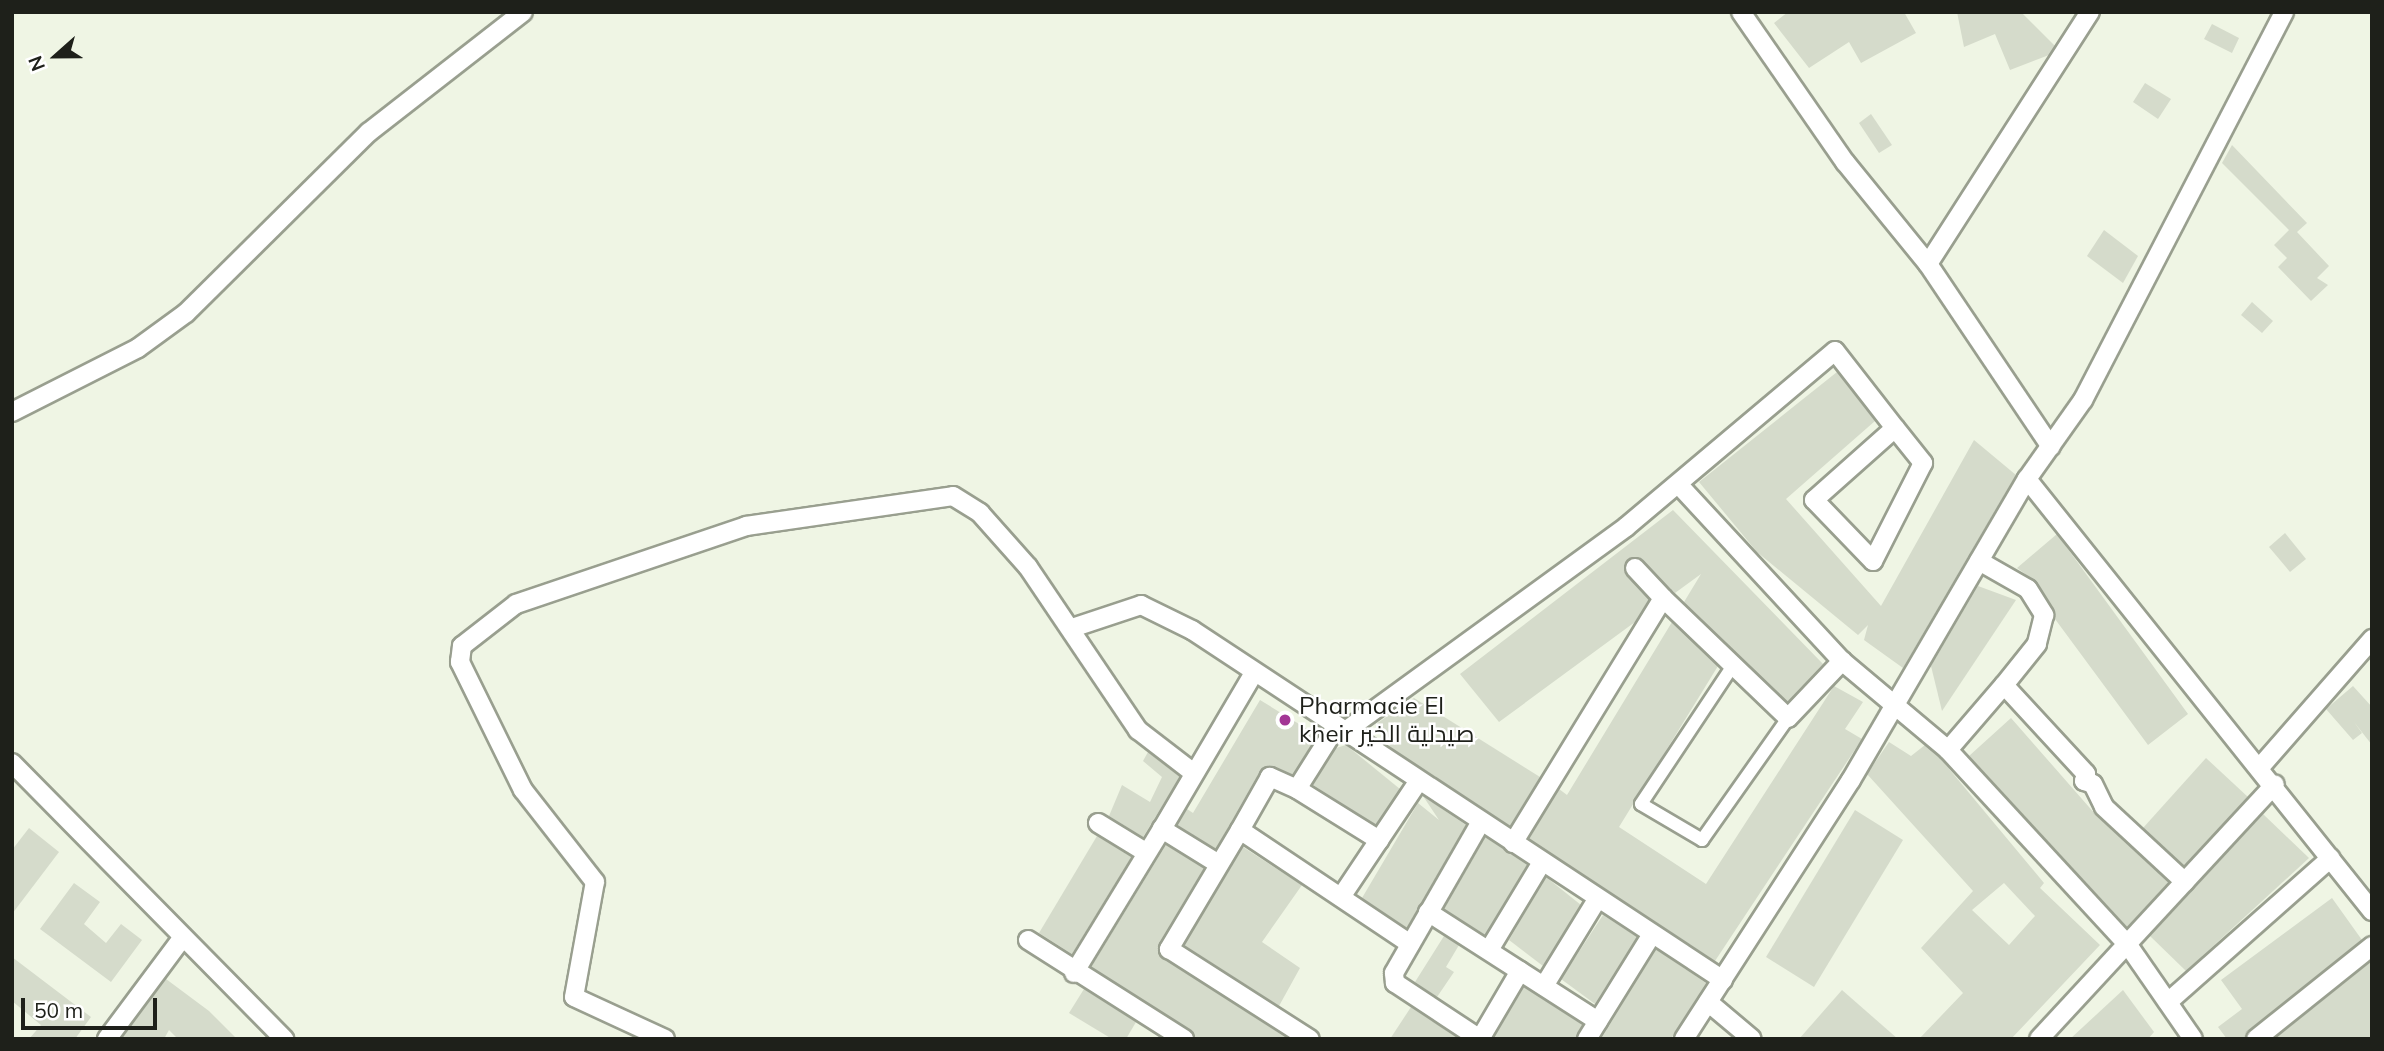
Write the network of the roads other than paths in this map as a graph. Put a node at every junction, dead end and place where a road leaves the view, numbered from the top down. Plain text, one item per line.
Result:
1 (523, 12) edge
2 (1741, 12) edge
3 (2090, 12) edge
4 (2284, 12) edge
5 (1928, 264) junction
6 (12, 412) edge
7 (1895, 428) junction
8 (2051, 447) junction
9 (2027, 479) junction
10 (1679, 485) junction
11 (1979, 561) junction
12 (1635, 568) dead end
13 (1662, 598) junction
14 (1072, 628) junction
15 (2372, 639) edge
16 (1842, 661) junction
17 (1734, 664) junction
18 (1254, 673) junction
19 (2004, 685) junction
20 (1897, 702) junction
21 (1788, 718) junction
22 (1340, 730) junction
23 (1948, 750) junction
24 (12, 763) edge
25 (2260, 766) junction
26 (1191, 771) junction
27 (1418, 782) junction
28 (2275, 784) junction
29 (1297, 789) junction
30 (1481, 822) junction
31 (1098, 823) dead end
32 (1162, 828) junction
33 (1240, 830) junction
34 (1379, 840) junction
35 (1513, 843) junction
36 (1147, 853) junction
37 (2331, 858) junction
38 (1542, 862) junction
39 (1217, 863) junction
40 (2185, 882) junction
41 (1342, 897) junction
42 (1598, 898) junction
43 (2372, 911) edge
44 (1428, 912) junction
45 (1652, 934) junction
46 (183, 937) junction
47 (1028, 940) dead end
48 (1410, 944) junction
49 (2128, 946) junction
50 (2372, 946) edge
51 (1489, 950) junction
52 (1520, 971) junction
53 (1074, 973) junction
54 (1723, 979) junction
55 (1544, 986) junction
56 (1708, 1002) junction
57 (2168, 1002) junction
58 (1598, 1021) junction
59 (2190, 1038) edge
60 (107, 1039) edge
61 (284, 1039) edge
62 (665, 1039) edge
63 (1184, 1039) edge
64 (1310, 1039) edge
65 (1480, 1039) edge
66 (1587, 1039) edge
67 (1684, 1039) edge
68 (1752, 1039) edge
69 (2039, 1039) edge
70 (2256, 1039) edge

1 - 6 street
2 - 5 street
3 - 5 street
4 - 8 street
5 - 8 street
7 - 7 street
7 - 10 street
8 - 9 street
9 - 11 street
9 - 25 street
10 - 16 street
10 - 22 street
11 - 19 street
11 - 20 street
12 - 13 street
13 - 17 street
13 - 35 street
14 - 18 street
14 - 26 street
14 - 62 street
15 - 25 street
16 - 20 street
16 - 21 street
17 - 21 street
17 - 21 street
18 - 22 street
18 - 26 street
19 - 23 street
19 - 40 street
20 - 23 street
20 - 54 street
22 - 27 street
22 - 29 street
23 - 49 street
24 - 46 street
25 - 28 street
26 - 32 street
27 - 30 street
27 - 34 street
28 - 37 street
28 - 40 street
29 - 33 street
29 - 34 street
30 - 35 street
30 - 44 street
31 - 36 street
32 - 36 street
32 - 39 street
33 - 39 street
33 - 41 street
34 - 41 street
35 - 38 street
36 - 53 street
37 - 43 street
37 - 57 street
38 - 42 street
38 - 51 street
39 - 64 street
40 - 49 street
41 - 48 street
42 - 45 street
42 - 55 street
44 - 48 street
44 - 51 street
45 - 54 street
45 - 58 street
46 - 60 street
46 - 61 street
47 - 53 street
48 - 65 street
49 - 57 street
49 - 69 street
50 - 70 street
51 - 52 street
52 - 55 street
52 - 65 street
53 - 63 street
54 - 56 street
55 - 58 street
56 - 67 street
56 - 68 street
57 - 59 street
58 - 66 street

